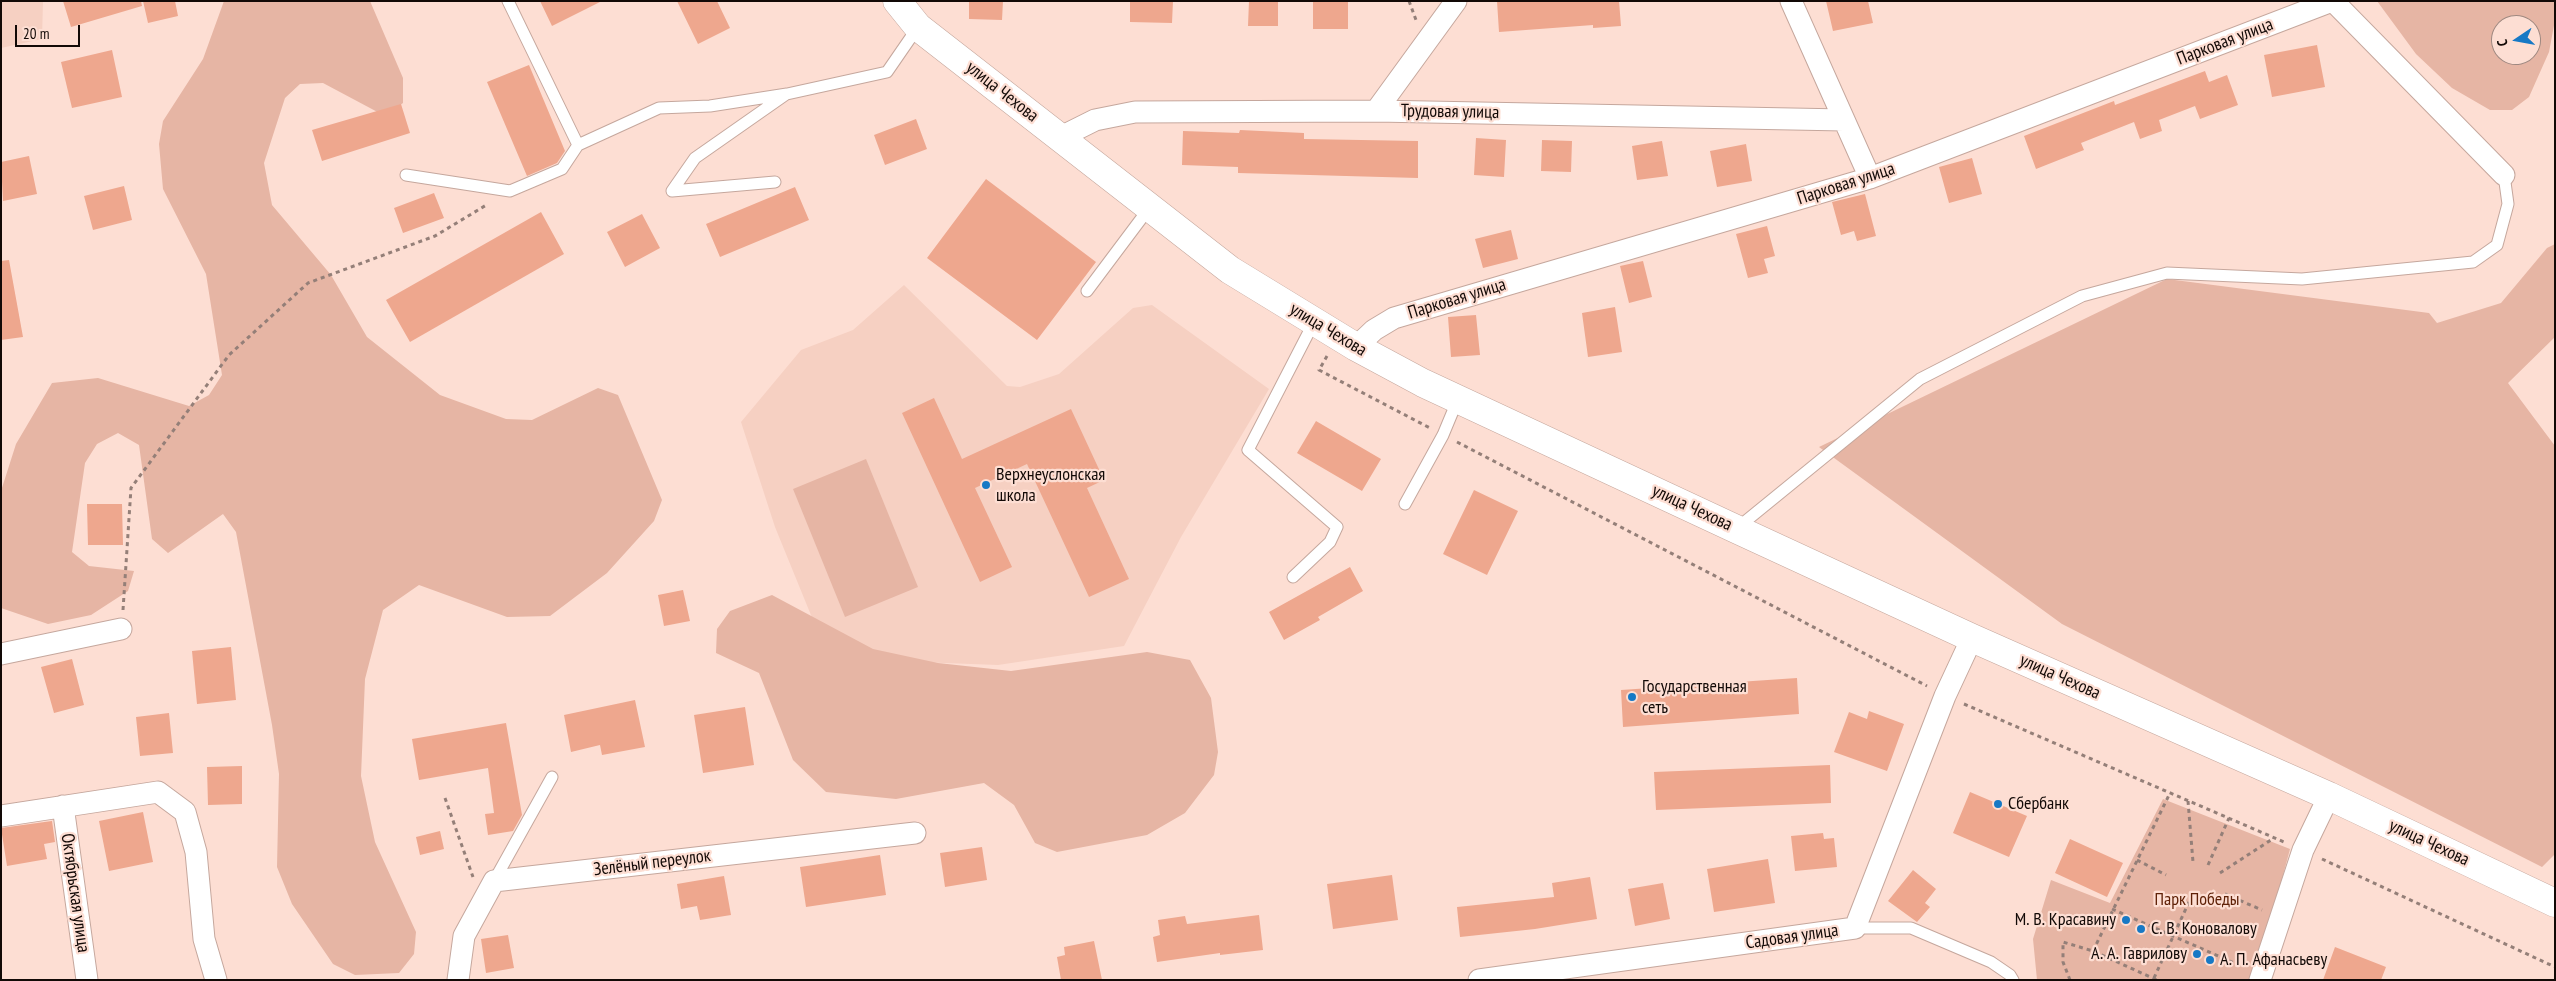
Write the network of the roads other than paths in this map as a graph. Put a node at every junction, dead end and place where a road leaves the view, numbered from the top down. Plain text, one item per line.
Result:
1 (508, 1) edge
2 (1456, 1) edge
3 (1791, 1) edge
4 (2333, 1) edge
5 (906, 9) edge
6 (787, 94) junction
7 (1376, 111) junction
8 (1844, 120) junction
9 (1061, 138) junction
10 (578, 145) junction
11 (406, 175) dead end
12 (2504, 175) joint
13 (1870, 178) junction
14 (775, 182) dead end
15 (1150, 207) junction
16 (1087, 290) dead end
17 (1314, 322) junction
18 (1347, 342) junction
19 (1458, 399) junction
20 (1405, 504) dead end
21 (1736, 529) junction
22 (1293, 577) dead end
23 (121, 629) road end
24 (1972, 638) junction
25 (1, 654) edge
26 (552, 778) dead end
27 (2329, 796) junction
28 (63, 806) junction
29 (1, 816) edge
30 (915, 832) dead end
31 (490, 889) junction
32 (2555, 903) edge
33 (1855, 928) junction
34 (2253, 974) edge
35 (87, 980) edge
36 (216, 980) edge
37 (458, 980) edge
38 (1479, 980) edge
39 (2013, 980) edge

1 - 10 lane
2 - 7 street
3 - 8 street
4 - 12 street
4 - 13 street, Парковая улица
5 - 6 lane
5 - 9 street, улица Чехова
6 - 10 lane
6 - 14 lane
7 - 8 street, Трудовая улица
7 - 9 street, Трудовая улица
8 - 13 street
9 - 15 street, улица Чехова
10 - 11 lane
12 - 21 lane
13 - 18 street, Парковая улица
15 - 16 lane
15 - 17 street, улица Чехова
17 - 18 street, улица Чехова
17 - 22 lane
18 - 19 street, улица Чехова
19 - 20 lane
19 - 21 street, улица Чехова
21 - 24 street, улица Чехова
23 - 25 street
24 - 27 street, улица Чехова
24 - 33 street, Садовая улица
26 - 31 lane
27 - 32 street, улица Чехова
27 - 34 street
28 - 29 street
28 - 35 street, Октябрьская улица
28 - 36 street
30 - 31 street, Зелёный переулок
31 - 37 street
33 - 38 street, Садовая улица
33 - 39 lane

